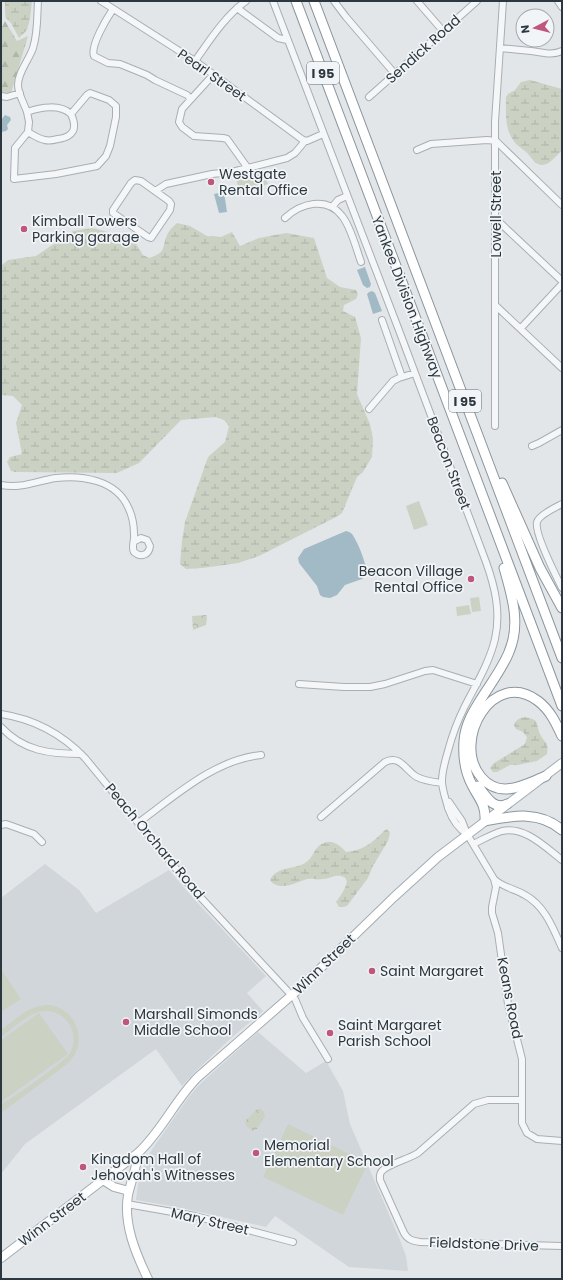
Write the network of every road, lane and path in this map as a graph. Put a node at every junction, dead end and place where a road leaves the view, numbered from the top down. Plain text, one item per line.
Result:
1 (38, 1) edge
2 (101, 1) edge
3 (246, 1) edge
4 (273, 1) edge
5 (296, 1) edge
6 (314, 1) edge
7 (334, 1) edge
8 (417, 1) edge
9 (477, 1) edge
10 (504, 1) edge
11 (558, 1) edge
12 (562, 7) edge
13 (237, 8) junction
14 (113, 9) junction
15 (443, 31) junction
16 (287, 40) junction
17 (500, 48) junction
18 (562, 51) edge
19 (195, 61) junction
20 (214, 74) junction
21 (395, 74) junction
22 (20, 93) junction
23 (1, 96) edge
24 (369, 97) dead end
25 (191, 99) junction
26 (27, 112) junction
27 (71, 114) junction
28 (28, 132) junction
29 (323, 134) junction
30 (305, 141) junction
31 (496, 141) junction
32 (417, 150) dead end
33 (247, 167) junction
34 (155, 191) junction
35 (347, 196) junction
36 (562, 205) edge
37 (332, 207) junction
38 (285, 218) dead end
39 (496, 219) junction
40 (361, 262) dead end
41 (562, 283) edge
42 (495, 305) junction
43 (382, 320) dead end
44 (520, 328) junction
45 (562, 368) edge
46 (415, 373) junction
47 (402, 377) junction
48 (467, 406) junction
49 (369, 409) dead end
50 (495, 426) dead end
51 (562, 430) edge
52 (532, 446) dead end
53 (1, 485) edge
54 (562, 504) edge
55 (488, 510) junction
56 (134, 541) dead end
57 (562, 588) edge
58 (562, 608) edge
59 (562, 658) edge
60 (299, 684) dead end
61 (477, 684) junction
62 (562, 706) edge
63 (1, 714) edge
64 (1, 727) edge
65 (562, 736) edge
66 (81, 754) junction
67 (261, 755) dead end
68 (562, 763) edge
69 (466, 766) junction
70 (546, 776) junction
71 (442, 783) junction
72 (507, 804) junction
73 (320, 817) dead end
74 (485, 821) junction
75 (138, 823) junction
76 (1, 826) edge
77 (562, 830) edge
78 (467, 834) junction
79 (42, 842) dead end
80 (473, 844) junction
81 (562, 860) edge
82 (494, 879) junction
83 (562, 948) edge
84 (291, 996) junction
85 (328, 1059) dead end
86 (521, 1100) junction
87 (562, 1140) edge
88 (138, 1153) junction
89 (103, 1180) junction
90 (129, 1191) junction
91 (127, 1204) junction
92 (293, 1242) dead end
93 (562, 1246) edge
94 (2, 1257) edge
95 (148, 1279) edge

1 - 22 street
2 - 14 street, Pearl Street
3 - 13 street
4 - 16 street, Beacon Street
5 - 55 highway, Yankee Division Highway / I 95
6 - 48 highway, Yankee Division Highway / I 95
7 - 21 street
8 - 15 street
9 - 15 street, Sendick Road
10 - 17 street, Lowell Street
11 - 12 street
13 - 16 street
13 - 19 street
14 - 19 street, Pearl Street
14 - 25 street
15 - 21 street, Sendick Road
16 - 29 street, Beacon Street
17 - 18 street
17 - 31 street, Lowell Street
19 - 20 street, Pearl Street
20 - 25 street
20 - 30 street, Pearl Street
21 - 24 street, Sendick Road
22 - 23 street
22 - 26 street
25 - 33 street
26 - 27 street
26 - 28 street
27 - 28 street
27 - 28 street
29 - 30 street
29 - 35 street, Beacon Street
30 - 33 street
31 - 32 street
31 - 36 street
31 - 39 street, Lowell Street
33 - 34 street
34 - 34 street
35 - 37 street
35 - 46 street, Beacon Street
37 - 38 street
37 - 40 street
39 - 41 street
39 - 42 street, Lowell Street
41 - 44 street
42 - 44 street
42 - 50 street, Lowell Street
43 - 47 street
44 - 45 street
46 - 47 street
46 - 61 street, Beacon Street
47 - 49 street
48 - 58 highway
48 - 59 highway, Yankee Division Highway / I 95
51 - 52 street
53 - 56 street
54 - 57 street
55 - 62 highway, Yankee Division Highway / I 95
55 - 69 highway
60 - 61 street
61 - 71 street, Beacon Street
63 - 66 street, Peach Orchard Road
64 - 66 street
65 - 70 highway
66 - 75 street, Peach Orchard Road
67 - 75 street
68 - 70 main road, Winn Street
69 - 72 highway
69 - 74 highway
70 - 72 main road, Winn Street
71 - 73 street
71 - 78 street, Beacon Street
72 - 74 main road, Winn Street
74 - 77 highway
74 - 78 main road, Winn Street
75 - 84 street, Peach Orchard Road
76 - 79 street
78 - 80 street
78 - 84 main road, Winn Street
80 - 81 street
80 - 82 street
82 - 83 street
82 - 86 street, Keans Road
84 - 85 street, Peach Orchard Road
84 - 88 main road, Winn Street
86 - 87 street, Keans Road
86 - 93 street, Fieldstone Drive
88 - 89 main road, Winn Street
88 - 90 main road
89 - 90 main road
89 - 94 main road, Winn Street
90 - 91 main road
91 - 92 street, Mary Street
91 - 95 main road

